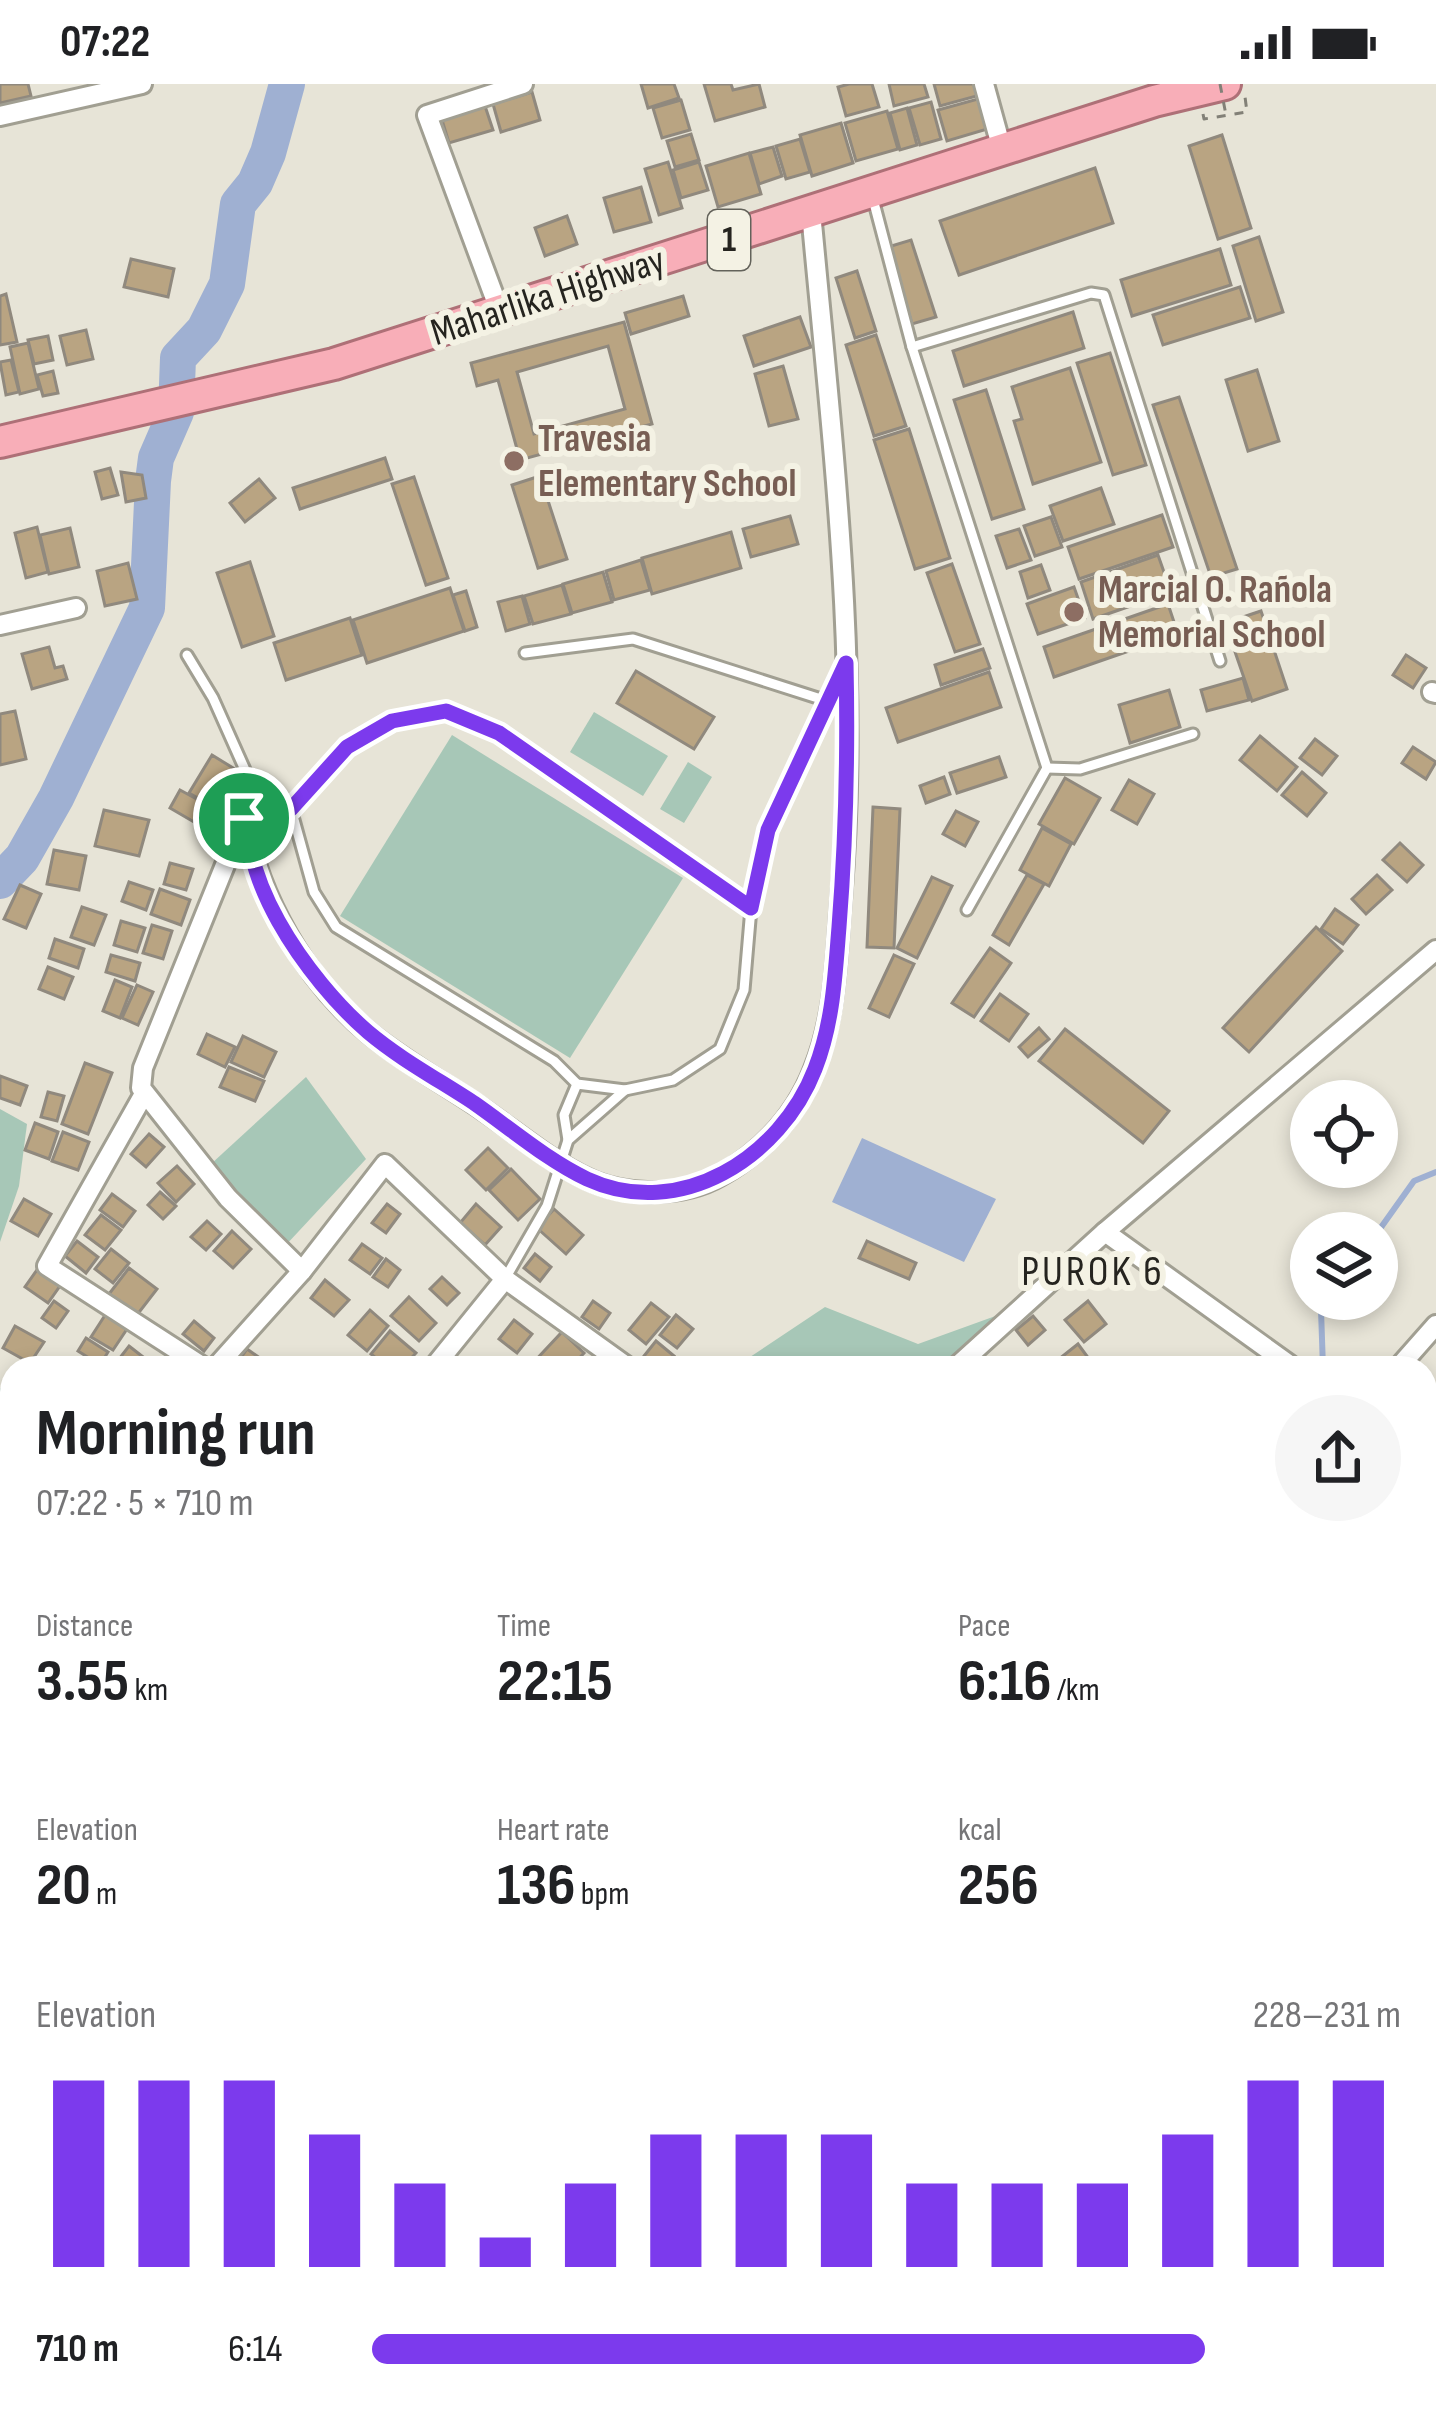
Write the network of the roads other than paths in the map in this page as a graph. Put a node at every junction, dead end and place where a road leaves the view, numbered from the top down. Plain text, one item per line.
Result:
1 (46, 84) edge
2 (142, 84) edge
3 (523, 84) edge
4 (984, 84) edge
5 (1224, 94) edge
6 (50, 105) junction
7 (0, 116) edge
8 (1003, 153) junction
9 (871, 194) junction
10 (811, 212) junction
11 (500, 313) junction
12 (912, 347) junction
13 (0, 442) edge
14 (76, 608) dead end
15 (0, 625) edge
16 (525, 653) dead end
17 (187, 655) dead end
18 (1220, 661) dead end
19 (846, 663) junction
20 (824, 700) junction
21 (1193, 734) dead end
22 (1047, 767) junction
23 (254, 790) junction
24 (291, 809) junction
25 (244, 818) junction
26 (751, 908) junction
27 (967, 910) dead end
28 (1436, 950) edge
29 (577, 1084) junction
30 (626, 1090) junction
31 (144, 1094) junction
32 (568, 1140) junction
33 (560, 1161) junction
34 (1105, 1232) junction
35 (302, 1270) junction
36 (505, 1279) junction
37 (1436, 1325) edge
38 (186, 1356) edge
39 (226, 1356) edge
40 (443, 1356) edge
41 (611, 1356) edge
42 (968, 1356) edge
43 (1277, 1356) edge
44 (1409, 1356) edge

1 - 6 street
2 - 6 street
3 - 11 street
4 - 8 street
5 - 8 highway, Maharlika Highway / 1
6 - 7 street
8 - 9 highway, Maharlika Highway / 1
9 - 10 highway, Maharlika Highway / 1
9 - 12 lane
10 - 11 highway, Maharlika Highway / 1
10 - 19 street
11 - 13 highway, Maharlika Highway / 1
12 - 18 lane
12 - 22 lane
14 - 15 street
16 - 20 lane
17 - 23 lane
19 - 20 lane
19 - 33 street
20 - 26 lane
21 - 22 lane
22 - 27 lane
23 - 24 lane
23 - 25 lane
24 - 26 lane
24 - 29 lane
25 - 31 street
25 - 33 street
26 - 30 lane
28 - 34 street
29 - 30 lane
29 - 32 lane
30 - 32 lane
31 - 35 street
31 - 38 street
32 - 33 lane
33 - 36 lane
34 - 42 street
34 - 43 street
35 - 36 street
35 - 39 street
36 - 40 street
36 - 41 street
37 - 44 street

